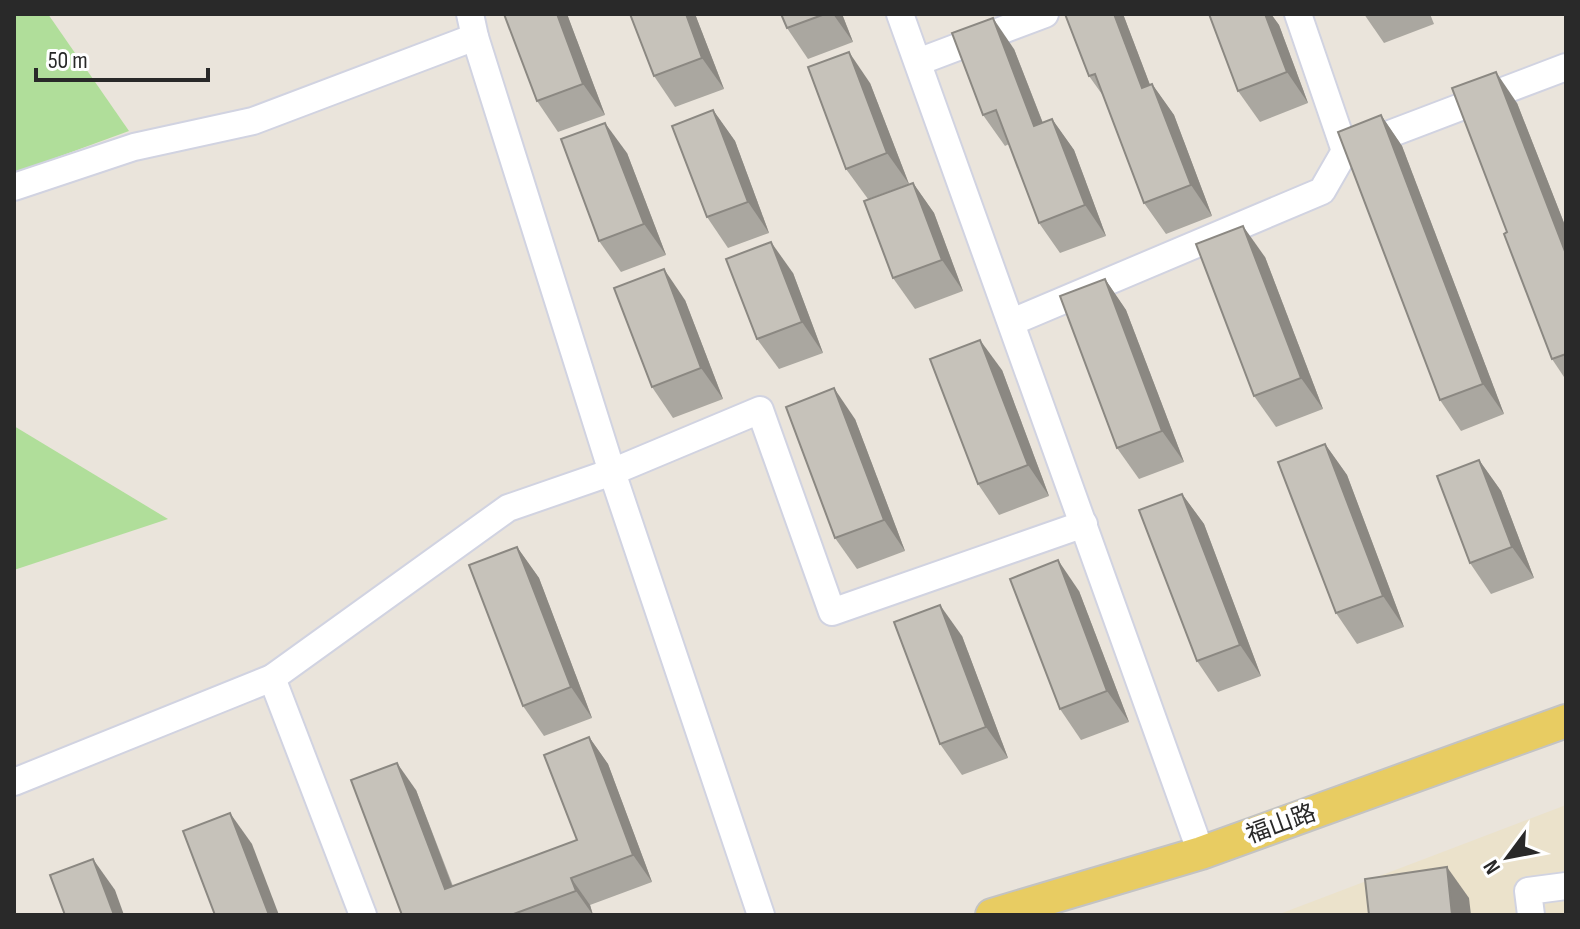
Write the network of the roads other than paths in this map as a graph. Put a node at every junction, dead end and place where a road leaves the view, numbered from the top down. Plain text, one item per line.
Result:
1 (900, 14) edge
2 (1045, 14) edge
3 (1298, 14) edge
4 (472, 26) edge
5 (918, 62) junction
6 (1566, 67) edge
7 (1345, 151) junction
8 (14, 187) edge
9 (1012, 322) junction
10 (612, 472) junction
11 (1084, 524) junction
12 (272, 678) junction
13 (1566, 721) edge
14 (14, 782) edge
15 (1201, 853) junction
16 (1566, 886) edge
17 (363, 915) edge
18 (761, 915) edge
19 (992, 915) edge
20 (1531, 915) edge

1 - 5 street
2 - 5 street
3 - 7 street
4 - 8 street
4 - 10 street
5 - 9 street
6 - 7 street
7 - 9 street
9 - 11 street
10 - 11 street
10 - 12 street
10 - 18 street
11 - 15 street
12 - 14 street
12 - 17 street
13 - 15 main road, 福山路
15 - 19 main road, 福山路
16 - 20 street

